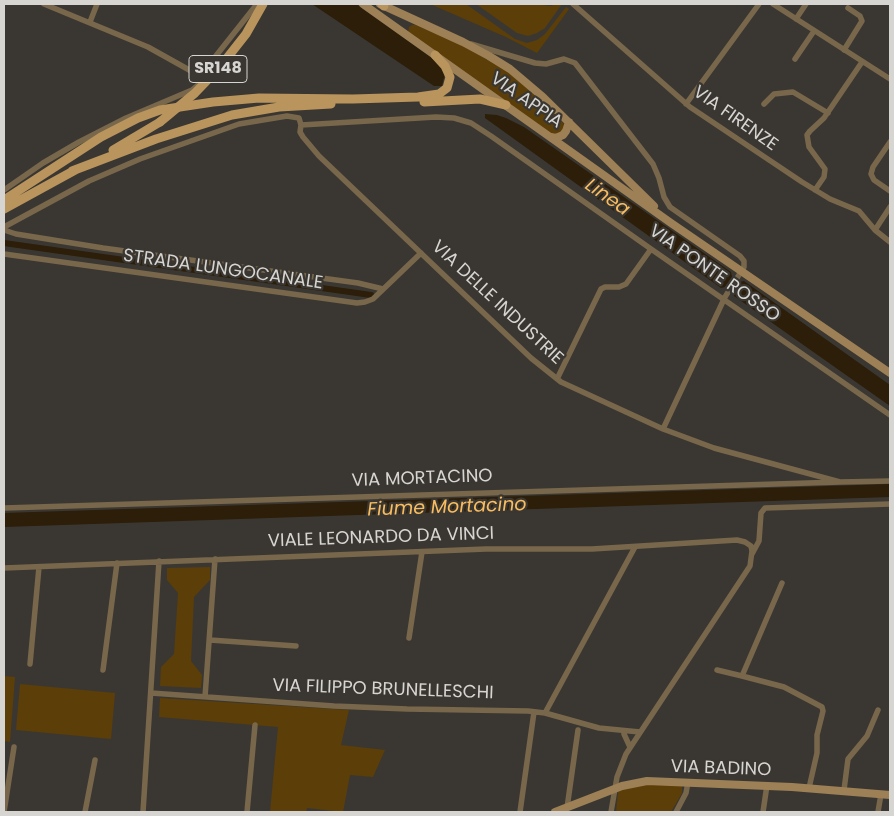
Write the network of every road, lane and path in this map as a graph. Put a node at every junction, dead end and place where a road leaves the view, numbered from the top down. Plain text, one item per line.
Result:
1 (44, 4) edge
2 (97, 4) edge
3 (257, 4) edge
4 (263, 4) edge
5 (363, 4) edge
6 (382, 4) edge
7 (573, 4) edge
8 (759, 4) edge
9 (773, 4) edge
10 (806, 4) edge
11 (848, 8) dead end
12 (796, 19) junction
13 (415, 20) junction
14 (90, 22) junction
15 (814, 31) junction
16 (404, 34) junction
17 (463, 42) junction
18 (844, 50) junction
19 (435, 55) junction
20 (513, 56) junction
21 (795, 59) dead end
22 (862, 62) junction
23 (504, 65) junction
24 (200, 76) junction
25 (890, 80) edge
26 (686, 104) junction
27 (764, 104) dead end
28 (506, 105) junction
29 (828, 113) junction
30 (569, 122) junction
31 (301, 125) junction
32 (549, 136) junction
33 (890, 142) edge
34 (72, 171) junction
35 (4, 190) edge
36 (815, 190) junction
37 (890, 191) edge
38 (4, 200) edge
39 (890, 207) edge
40 (4, 210) edge
41 (671, 223) junction
42 (4, 229) edge
43 (875, 230) junction
44 (890, 242) edge
45 (651, 249) junction
46 (421, 253) junction
47 (4, 254) edge
48 (742, 272) junction
49 (383, 289) junction
50 (725, 299) junction
51 (890, 373) edge
52 (557, 379) junction
53 (890, 415) edge
54 (663, 429) junction
55 (890, 481) edge
56 (840, 482) junction
57 (890, 504) edge
58 (4, 508) edge
59 (634, 547) junction
60 (422, 552) junction
61 (752, 554) junction
62 (215, 560) junction
63 (159, 561) junction
64 (118, 563) junction
65 (39, 567) junction
66 (4, 568) edge
67 (782, 583) dead end
68 (409, 638) dead end
69 (210, 640) junction
70 (296, 646) dead end
71 (30, 664) dead end
72 (103, 670) dead end
73 (717, 670) dead end
74 (742, 676) junction
75 (151, 693) junction
76 (206, 697) junction
77 (878, 710) dead end
78 (534, 712) junction
79 (545, 713) junction
80 (255, 725) dead end
81 (578, 730) dead end
82 (613, 730) junction
83 (640, 732) junction
84 (624, 734) junction
85 (636, 738) junction
86 (14, 747) dead end
87 (630, 747) junction
88 (95, 760) dead end
89 (688, 782) junction
90 (767, 785) junction
91 (809, 788) junction
92 (614, 789) junction
93 (844, 790) junction
94 (881, 794) junction
95 (890, 795) edge
96 (567, 808) junction
97 (4, 812) edge
98 (85, 812) edge
99 (143, 812) edge
100 (247, 812) edge
101 (520, 812) edge
102 (555, 812) edge
103 (611, 812) edge
104 (676, 812) edge
105 (763, 812) edge
106 (878, 812) edge

1 - 14 street
2 - 14 street
3 - 24 street
4 - 34 main road, SR148, bridge
5 - 16 main road, VIA APPIA
6 - 13 main road, VIA APPIA
7 - 26 street, VIA FIRENZE
8 - 26 street
9 - 12 street
10 - 12 street
11 - 18 street
12 - 15 street
13 - 16 main road
13 - 17 main road, VIA APPIA
14 - 24 street
15 - 18 street
15 - 21 street
16 - 19 main road, VIA APPIA
17 - 20 street
17 - 23 main road, VIA APPIA
18 - 22 street
19 - 28 main road, VIA APPIA
19 - 38 main road
20 - 23 street
20 - 48 street
22 - 25 street
22 - 29 street
23 - 30 main road, VIA APPIA
24 - 35 street
26 - 36 street, VIA FIRENZE
27 - 29 street
28 - 32 main road, VIA APPIA
28 - 34 main road
29 - 36 street
30 - 32 main road
30 - 41 main road, VIA APPIA
31 - 42 street
31 - 45 street, VIA PONTE ROSSO
31 - 46 street, VIA DELLE INDUSTRIE
32 - 41 main road, VIA APPIA
33 - 37 street
34 - 40 main road, SR148
36 - 43 street, VIA FIRENZE
39 - 43 street
41 - 48 main road, VIA APPIA
42 - 49 street
43 - 44 street, VIA FIRENZE
45 - 50 street, VIA PONTE ROSSO
45 - 52 street
46 - 49 street, STRADA LUNGOCANALE
46 - 52 street, VIA DELLE INDUSTRIE
47 - 49 street, STRADA LUNGOCANALE
48 - 50 street
48 - 51 main road, VIA APPIA
50 - 53 street, VIA PONTE ROSSO
50 - 54 street
52 - 54 street, VIA DELLE INDUSTRIE
54 - 56 street, VIA DELLE INDUSTRIE
55 - 56 street, VIA DELLE INDUSTRIE
56 - 58 street, VIA MORTACINO
57 - 61 street
59 - 60 street, VIALE LEONARDO DA VINCI
59 - 61 street, VIALE LEONARDO DA VINCI
59 - 79 street
60 - 62 street, VIALE LEONARDO DA VINCI
60 - 68 street
61 - 83 street
62 - 63 street, VIALE LEONARDO DA VINCI
62 - 69 street
63 - 64 street, VIALE LEONARDO DA VINCI
63 - 75 street
64 - 65 street, VIALE LEONARDO DA VINCI
64 - 72 street
65 - 66 street, VIALE LEONARDO DA VINCI
65 - 71 street
67 - 74 street
69 - 70 street
69 - 76 street
73 - 74 street
74 - 91 street
75 - 76 street, VIA FILIPPO BRUNELLESCHI
75 - 99 street
76 - 78 street, VIA FILIPPO BRUNELLESCHI
77 - 93 street
78 - 79 street, VIA FILIPPO BRUNELLESCHI
78 - 101 street
79 - 82 street, VIA FILIPPO BRUNELLESCHI
80 - 100 street
81 - 96 street
82 - 83 street, VIA FILIPPO BRUNELLESCHI
82 - 84 street, VIA FILIPPO BRUNELLESCHI
83 - 85 street
84 - 85 street, VIA FILIPPO BRUNELLESCHI
84 - 87 street
85 - 87 street
86 - 97 street
87 - 92 street
88 - 98 street
89 - 90 main road, VIA BADINO
89 - 92 main road, VIA BADINO
89 - 104 street
90 - 91 main road, VIA BADINO
90 - 105 street
91 - 93 main road, VIA BADINO
92 - 96 main road, VIA BADINO
92 - 103 street
93 - 94 main road, VIA BADINO
94 - 95 main road, VIA BADINO
94 - 106 street
96 - 102 main road, VIA BADINO

